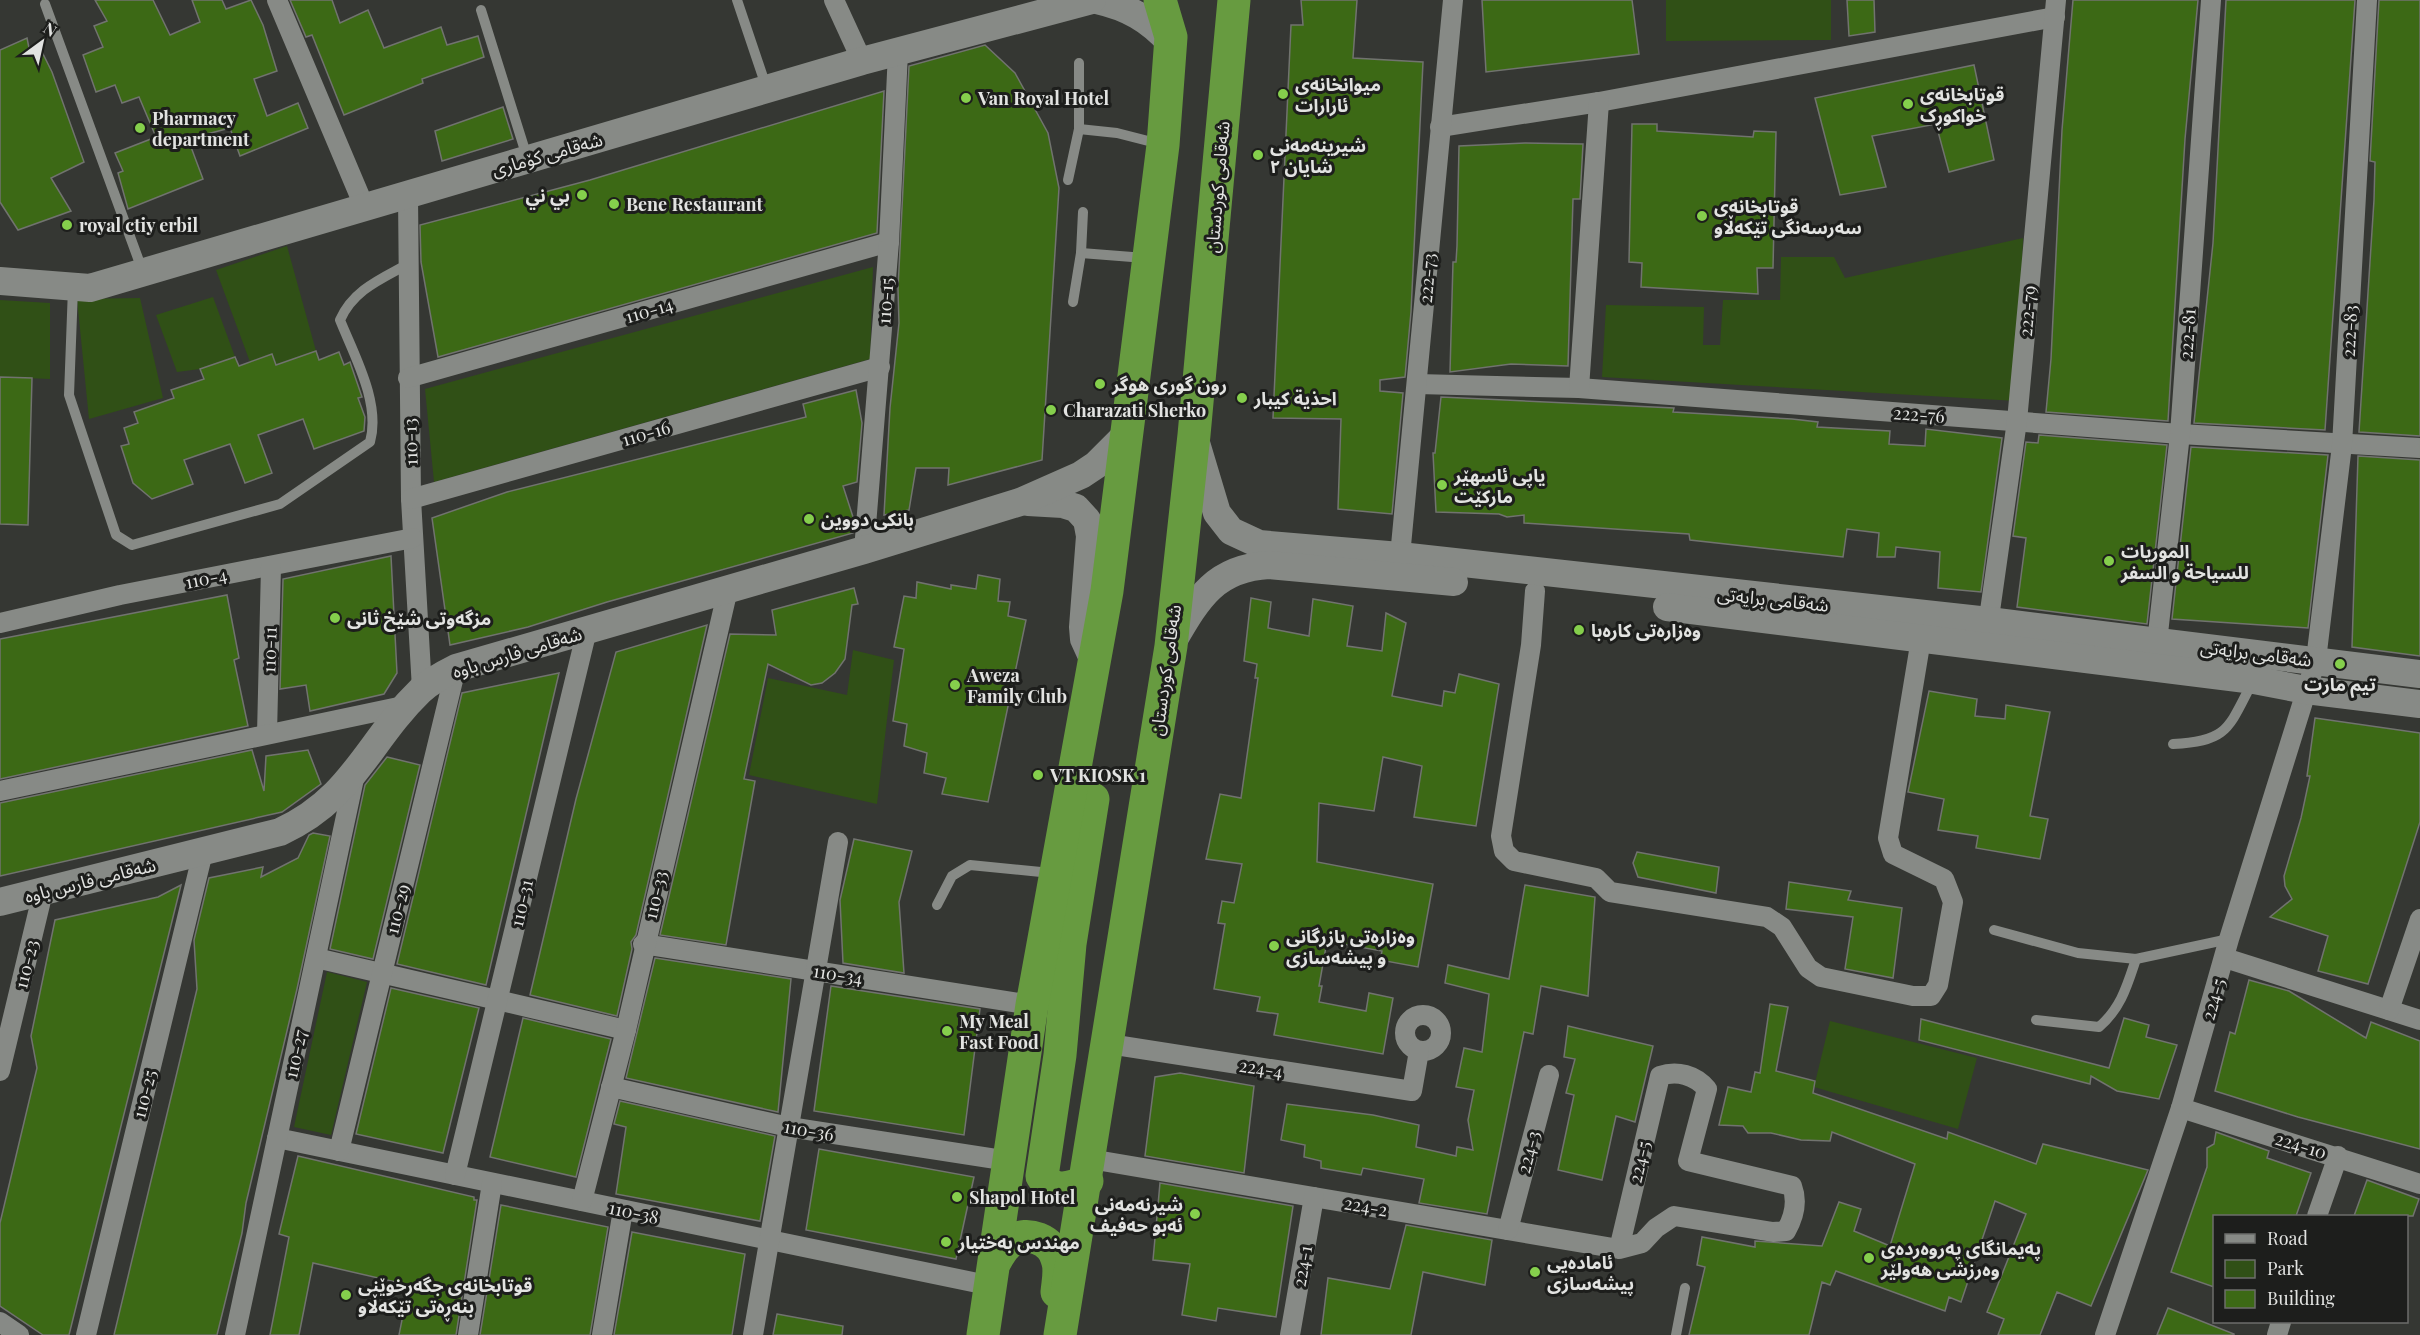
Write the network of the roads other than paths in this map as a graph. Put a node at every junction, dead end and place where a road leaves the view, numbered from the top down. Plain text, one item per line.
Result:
1 (277, 0) edge
2 (737, 0) edge
3 (834, 0) edge
4 (1092, 0) edge
5 (1097, 0) edge
6 (1160, 0) edge
7 (1178, 0) edge
8 (1234, 0) edge
9 (1454, 0) edge
10 (2211, 0) edge
11 (2367, 0) edge
12 (45, 4) dead end
13 (2056, 8) edge
14 (482, 10) dead end
15 (1170, 39) junction
16 (898, 51) junction
17 (862, 61) junction
18 (1079, 63) dead end
19 (767, 89) junction
20 (1599, 102) junction
21 (1440, 127) junction
22 (1079, 129) junction
23 (1163, 145) junction
24 (528, 160) junction
25 (1068, 180) dead end
26 (408, 196) junction
27 (364, 206) junction
28 (1083, 212) dead end
29 (890, 242) junction
30 (1081, 254) junction
31 (1148, 258) junction
32 (408, 264) junction
33 (143, 272) junction
34 (0, 280) edge
35 (73, 285) junction
36 (1073, 302) dead end
37 (880, 367) junction
38 (408, 378) junction
39 (1417, 384) junction
40 (1579, 388) junction
41 (2017, 421) junction
42 (2180, 434) junction
43 (1194, 435) junction
44 (1125, 436) junction
45 (2342, 445) junction
46 (2420, 448) edge
47 (411, 499) junction
48 (1020, 502) junction
49 (413, 538) junction
50 (864, 550) junction
51 (272, 566) junction
52 (1399, 566) junction
53 (728, 589) junction
54 (1535, 591) junction
55 (0, 623) edge
56 (587, 630) junction
57 (1987, 634) junction
58 (1921, 639) junction
59 (1171, 646) junction
60 (2156, 655) junction
61 (2316, 660) junction
62 (456, 668) junction
63 (2420, 674) edge
64 (1092, 676) junction
65 (2254, 680) junction
66 (2306, 690) junction
67 (415, 697) junction
68 (2420, 704) edge
69 (267, 734) junction
70 (2173, 744) dead end
71 (355, 772) junction
72 (0, 790) edge
73 (838, 842) dead end
74 (203, 852) junction
75 (1058, 874) junction
76 (44, 892) junction
77 (0, 902) edge
78 (937, 905) dead end
79 (2420, 919) edge
80 (1994, 930) dead end
81 (2229, 939) junction
82 (644, 944) junction
83 (316, 958) junction
84 (2225, 958) junction
85 (2136, 959) junction
86 (816, 970) junction
87 (382, 974) junction
88 (498, 1000) junction
89 (1032, 1005) junction
90 (2389, 1010) junction
91 (2037, 1020) dead end
92 (2420, 1020) edge
93 (626, 1030) junction
94 (1109, 1044) junction
95 (1419, 1051) dead end
96 (0, 1071) edge
97 (1549, 1075) dead end
98 (1660, 1076) joint
99 (611, 1088) junction
100 (2181, 1108) junction
101 (789, 1127) junction
102 (277, 1138) junction
103 (339, 1151) junction
104 (2338, 1156) junction
105 (1009, 1161) junction
106 (1088, 1170) junction
107 (455, 1175) junction
108 (492, 1183) junction
109 (2420, 1184) edge
110 (1314, 1197) junction
111 (582, 1201) junction
112 (623, 1209) junction
113 (2317, 1215) edge
114 (1508, 1230) junction
115 (769, 1240) junction
116 (1619, 1249) junction
117 (994, 1273) junction
118 (1685, 1288) dead end
119 (0, 1322) edge
120 (19, 1335) edge
121 (86, 1335) edge
122 (235, 1335) edge
123 (468, 1335) edge
124 (602, 1335) edge
125 (753, 1335) edge
126 (983, 1335) edge
127 (1059, 1335) edge
128 (1290, 1335) edge
129 (1676, 1335) edge
130 (2105, 1335) edge

1 - 27 street
2 - 19 lane
3 - 17 street
4 - 16 street, شەقامی کۆماری
5 - 15 street
6 - 15 highway
7 - 15 highway
8 - 43 highway, شەقامی کوردستان
9 - 21 street, 222-73
10 - 42 street, 222-81
11 - 45 street, 222-83
12 - 33 lane
13 - 20 street
13 - 41 street, 222-79
14 - 24 lane
15 - 23 highway
16 - 17 street, شەقامی کۆماری
16 - 29 street, 110-15
17 - 19 street, شەقامی کۆماری
18 - 22 lane
19 - 24 street, شەقامی کۆماری
20 - 21 street
20 - 40 street
21 - 39 street, 222-73
22 - 23 lane
22 - 25 lane
23 - 31 highway
24 - 26 street, شەقامی کۆماری
26 - 27 street, شەقامی کۆماری
26 - 32 street, 110-13
27 - 33 street, شەقامی کۆماری
28 - 30 lane
29 - 37 street, 110-15
29 - 38 street, 110-14
30 - 31 lane
30 - 36 lane
31 - 44 highway
32 - 35 lane
32 - 38 street, 110-13
33 - 35 street, شەقامی کۆماری
34 - 35 street, شەقامی کۆماری
37 - 47 street, 110-16
37 - 50 street, 110-15
38 - 47 street, 110-13
39 - 40 street, 222-76
39 - 52 street, 222-73
40 - 41 street, 222-76
41 - 42 street, 222-76
41 - 57 street, 222-79
42 - 45 street, 222-76
42 - 60 street, 222-81
43 - 52 street, شەقامی برایەتی
43 - 59 highway, شەقامی کوردستان
44 - 48 street, شەقامی فارس باوە
44 - 64 highway
45 - 46 street, 222-76
45 - 61 street, 222-83
47 - 49 street, 110-13
48 - 50 street, شەقامی فارس باوە
48 - 64 street, شەقامی فارس باوە
49 - 51 street, 110-4
49 - 67 street, 110-13
50 - 53 street, شەقامی فارس باوە
51 - 55 street, 110-4
51 - 69 street, 110-11
52 - 54 street, شەقامی برایەتی
52 - 57 street, شەقامی برایەتی
52 - 59 street, شەقامی برایەتی
53 - 56 street, شەقامی فارس باوە
53 - 82 street, 110-33
54 - 58 street, شەقامی برایەتی
54 - 58 street
56 - 62 street, شەقامی فارس باوە
56 - 88 street, 110-31
57 - 58 street, شەقامی برایەتی
57 - 60 street, شەقامی برایەتی
59 - 94 highway, شەقامی کوردستان
60 - 61 street, شەقامی برایەتی
60 - 65 street, شەقامی برایەتی
61 - 63 street, شەقامی برایەتی
61 - 66 street, 224-5
62 - 67 street, شەقامی فارس باوە
62 - 87 street, 110-29
64 - 75 highway
64 - 106 highway
65 - 66 street, شەقامی برایەتی
65 - 70 lane
66 - 68 street, شەقامی برایەتی
66 - 81 street, 224-5
67 - 69 street
67 - 71 street, شەقامی فارس باوە
69 - 72 street
71 - 74 street, شەقامی فارس باوە
71 - 83 street, 110-27
73 - 86 street
74 - 76 street, شەقامی فارس باوە
74 - 121 street, 110-25
75 - 78 lane
75 - 89 highway
76 - 77 street, شەقامی فارس باوە
76 - 96 street, 110-23
79 - 90 street
80 - 85 lane
81 - 84 street, 224-5
81 - 85 lane
82 - 86 street, 110-34
82 - 93 street, 110-33
83 - 87 street
83 - 102 street, 110-27
84 - 90 street
84 - 100 street, 224-5
85 - 91 lane
86 - 89 street, 110-34
86 - 101 street
87 - 88 street
87 - 103 street, 110-29
88 - 93 street
88 - 107 street, 110-31
89 - 105 highway
90 - 92 street
93 - 99 street, 110-33
94 - 95 street, 224-4
94 - 106 highway, شەقامی کوردستان
97 - 114 street, 224-3
98 - 116 street, 224-5
98 - 116 street, 224-2
99 - 101 street, 110-36
99 - 111 street, 110-33
100 - 104 street, 224-10
100 - 130 street, 224-5
101 - 105 street, 110-36
101 - 115 street
102 - 103 street, 110-38
102 - 122 street, 110-27
103 - 107 street, 110-38
104 - 109 street, 224-10
104 - 113 street
105 - 117 highway
106 - 110 street, 224-2
106 - 127 highway, شەقامی کوردستان
107 - 108 street, 110-38
108 - 111 street, 110-38
108 - 123 street
110 - 114 street, 224-2
110 - 128 street, 224-1
111 - 112 street, 110-38
112 - 115 street, 110-38
112 - 124 street
114 - 116 street, 224-2
115 - 117 street, 110-38
115 - 125 street
117 - 126 highway
117 - 127 highway
118 - 129 lane
119 - 120 street

